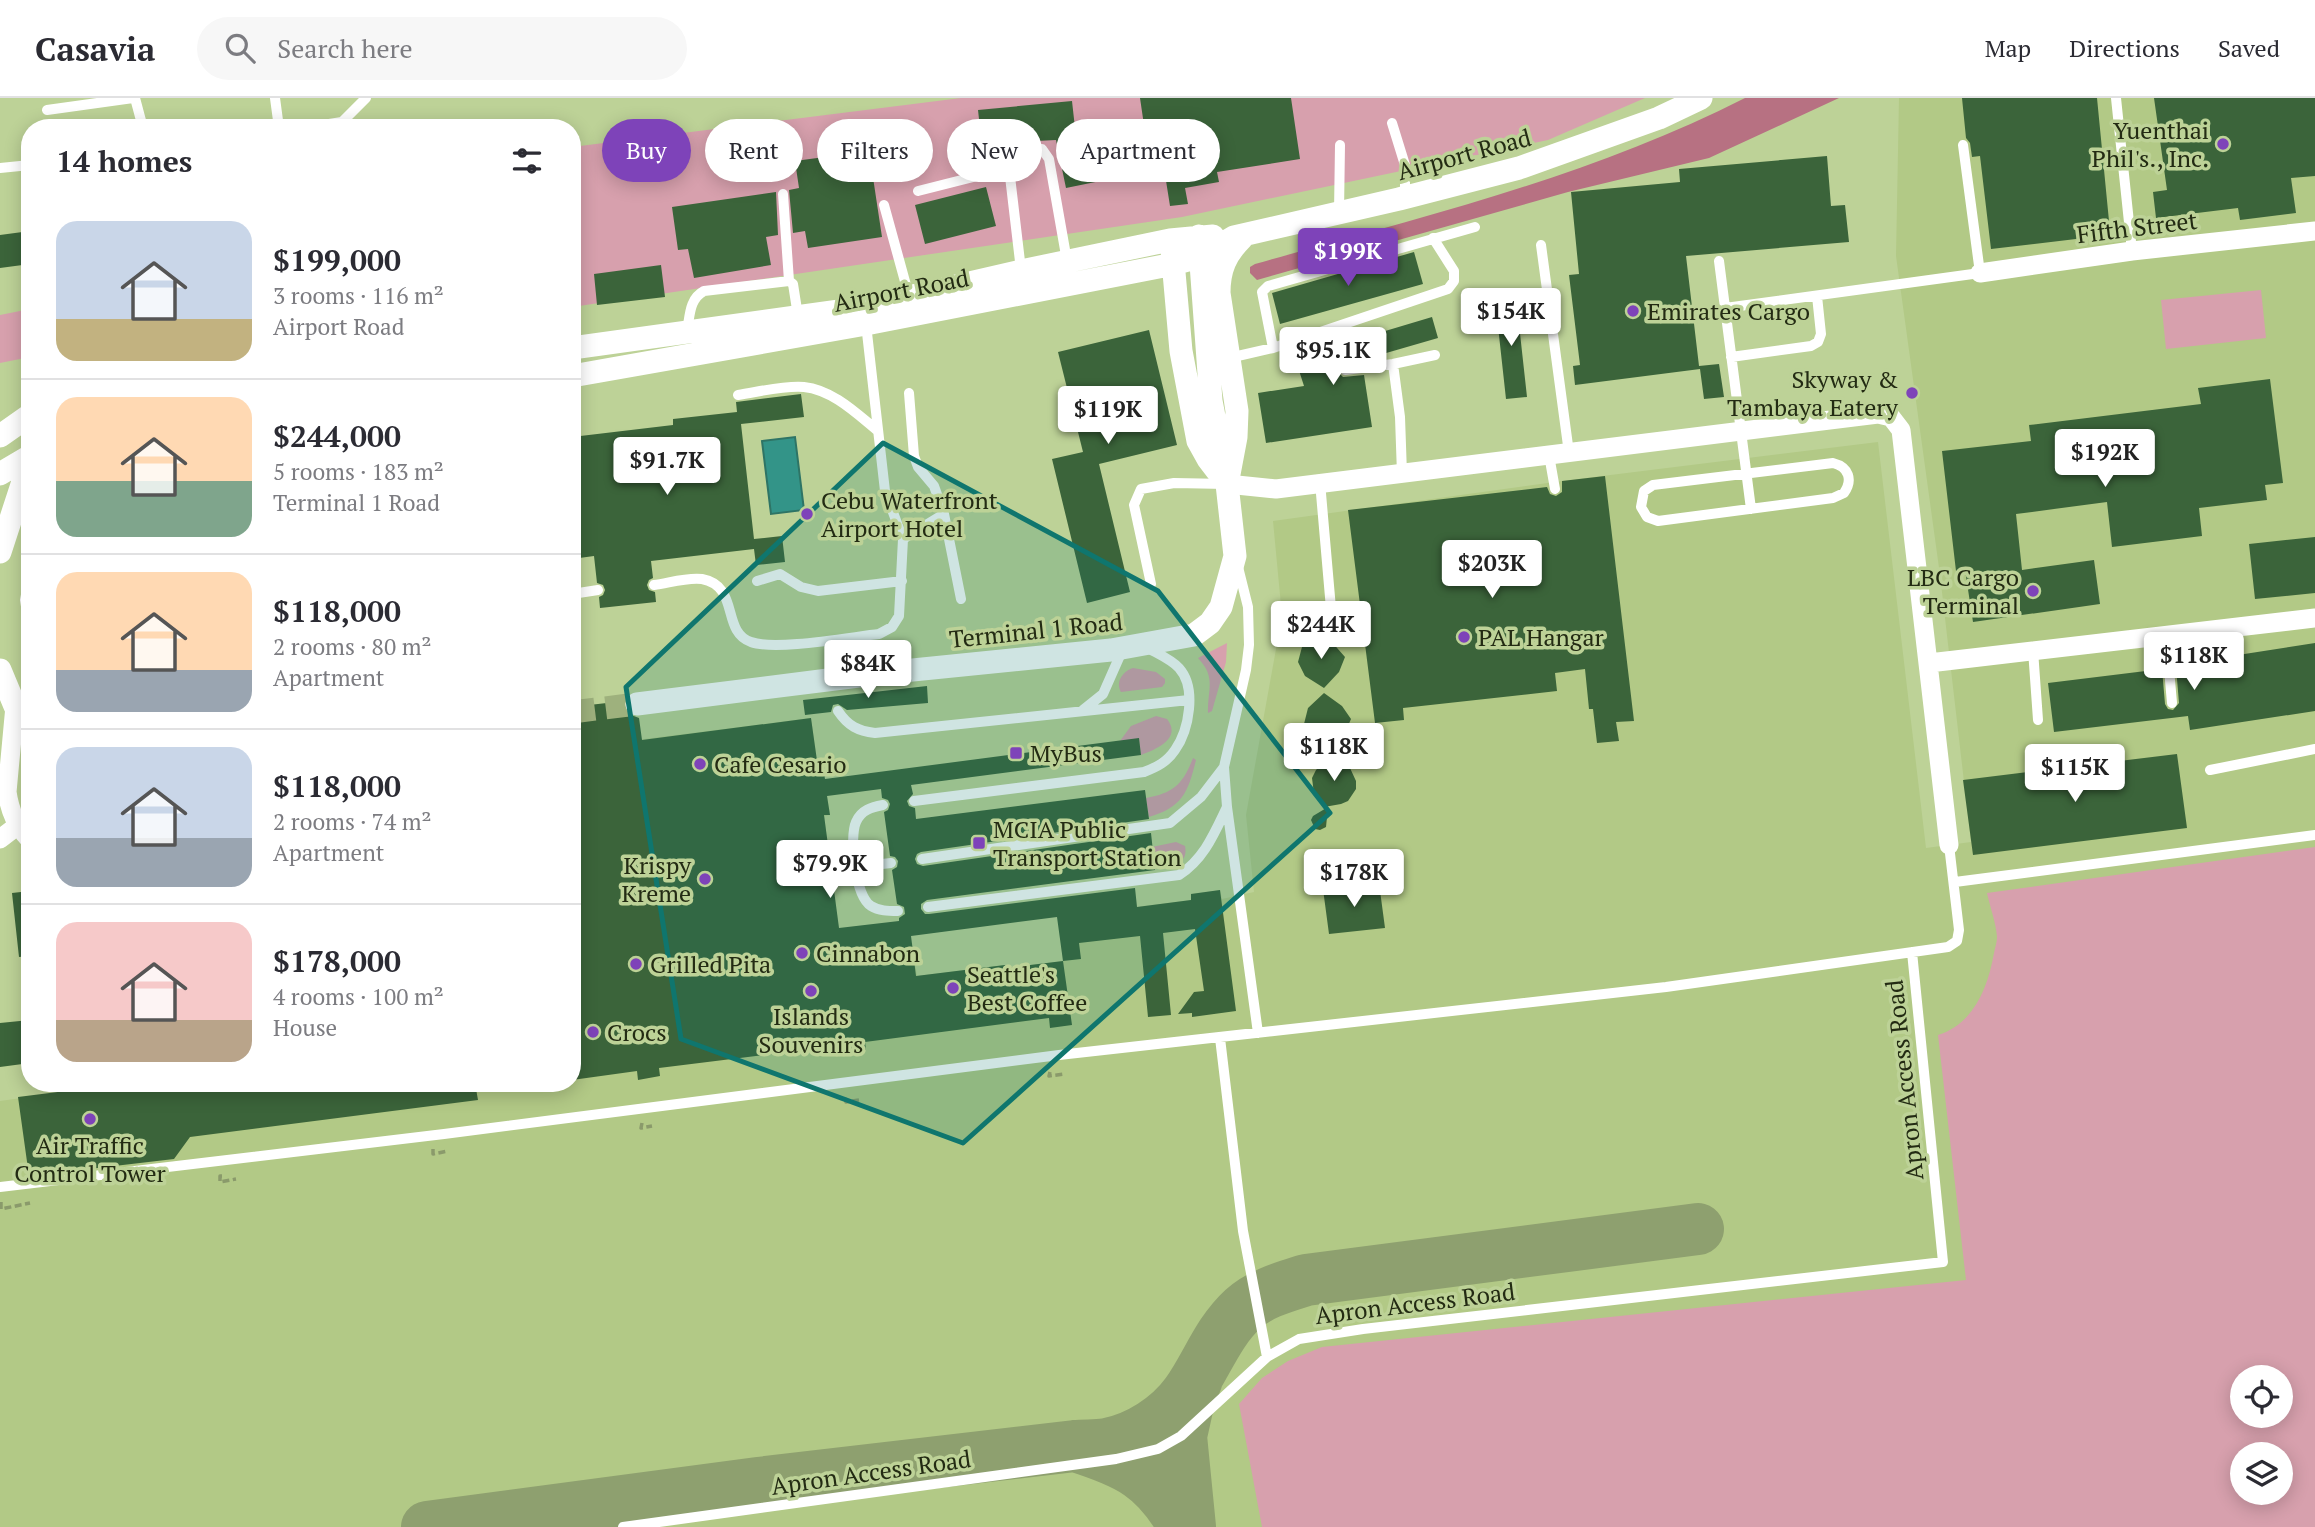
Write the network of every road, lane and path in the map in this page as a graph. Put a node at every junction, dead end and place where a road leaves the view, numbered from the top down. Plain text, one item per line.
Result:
1 (134, 98) edge
2 (275, 98) edge
3 (366, 98) edge
4 (1701, 98) edge
5 (2116, 98) edge
6 (47, 110) dead end
7 (140, 119) edge
8 (278, 119) edge
9 (345, 119) edge
10 (1392, 123) dead end
11 (1340, 145) dead end
12 (1962, 145) dead end
13 (1042, 149) edge
14 (21, 165) edge
15 (0, 168) edge
16 (954, 182) edge
17 (1011, 182) edge
18 (918, 191) dead end
19 (783, 194) dead end
20 (1405, 198) junction
21 (884, 205) dead end
22 (1339, 212) junction
23 (1475, 227) dead end
24 (2315, 231) edge
25 (1241, 235) junction
26 (1433, 239) junction
27 (1170, 240) junction
28 (1541, 245) dead end
29 (1200, 246) junction
30 (2132, 251) junction
31 (1067, 261) junction
32 (1719, 261) dead end
33 (1174, 264) junction
34 (1021, 271) junction
35 (1973, 275) junction
36 (789, 281) junction
37 (1817, 296) junction
38 (909, 297) junction
39 (1725, 308) junction
40 (798, 316) junction
41 (864, 316) junction
42 (687, 332) junction
43 (581, 347) edge
44 (1273, 348) junction
45 (1435, 355) dead end
46 (1731, 357) junction
47 (1229, 358) junction
48 (1394, 364) junction
49 (1345, 370) dead end
50 (581, 374) edge
51 (909, 393) dead end
52 (738, 394) dead end
53 (21, 421) edge
54 (878, 431) junction
55 (1740, 431) junction
56 (0, 436) edge
57 (1569, 453) junction
58 (1549, 455) junction
59 (21, 463) edge
60 (1746, 472) junction
61 (0, 474) edge
62 (1402, 474) junction
63 (1320, 482) junction
64 (21, 484) edge
65 (1227, 484) junction
66 (21, 486) edge
67 (1555, 489) dead end
68 (0, 497) edge
69 (1751, 509) junction
70 (944, 514) junction
71 (903, 539) junction
72 (0, 552) edge
73 (1235, 556) junction
74 (757, 581) dead end
75 (902, 581) junction
76 (1151, 584) dead end
77 (654, 585) dead end
78 (598, 590) dead end
79 (581, 593) edge
80 (961, 599) dead end
81 (2315, 618) edge
82 (1332, 620) dead end
83 (2166, 635) junction
84 (1133, 646) junction
85 (2033, 650) junction
86 (1928, 663) junction
87 (0, 670) edge
88 (1188, 700) junction
89 (636, 704) tunnel mouth
90 (2172, 704) dead end
91 (1083, 710) junction
92 (838, 711) dead end
93 (21, 713) edge
94 (21, 720) edge
95 (2038, 720) dead end
96 (2315, 749) edge
97 (1224, 766) junction
98 (2210, 770) dead end
99 (4, 801) edge
100 (914, 801) dead end
101 (883, 804) dead end
102 (1227, 807) junction
103 (21, 821) edge
104 (21, 829) edge
105 (2315, 835) edge
106 (0, 839) edge
107 (1949, 845) joint
108 (922, 859) dead end
109 (891, 863) dead end
110 (856, 867) junction
111 (1955, 882) junction
112 (928, 907) dead end
113 (898, 911) dead end
114 (1912, 952) junction
115 (1258, 1033) junction
116 (1220, 1038) junction
117 (230, 1175) dead end
118 (236, 1179) dead end
119 (0, 1187) edge
120 (10, 1200) dead end
121 (30, 1203) dead end
122 (1267, 1357) junction
123 (624, 1527) edge

1 - 6 lane
1 - 7 lane
2 - 8 lane
3 - 9 lane
4 - 20 street, Airport Road
5 - 30 lane
10 - 20 lane
11 - 22 lane
12 - 35 lane
13 - 31 lane
14 - 15 lane
16 - 18 lane
17 - 34 lane
19 - 36 lane
20 - 22 street, Airport Road
21 - 38 lane
22 - 25 street, Airport Road
23 - 26 lane
24 - 30 street, Fifth Street
25 - 29 street, Airport Road
25 - 47 street, Terminal 1 Road
26 - 44 lane
26 - 44 lane
27 - 29 street, Airport Road
27 - 31 street, Airport Road
27 - 33 street
28 - 57 lane
29 - 33 street, Airport Road
29 - 65 street, Terminal 1 Road
30 - 35 street, Fifth Street
31 - 34 street, Airport Road
32 - 39 lane
33 - 41 street, Airport Road
33 - 65 street
34 - 38 street, Airport Road
35 - 37 lane
36 - 40 lane
36 - 42 lane
37 - 39 lane
37 - 46 lane
38 - 41 street, Airport Road
39 - 46 lane
40 - 41 street, Airport Road
40 - 42 street, Airport Road
41 - 50 street, Airport Road
41 - 54 lane
42 - 43 street, Airport Road
44 - 47 lane
45 - 48 lane
46 - 55 lane
47 - 65 street, Terminal 1 Road
48 - 49 lane
48 - 62 lane
51 - 70 lane
52 - 54 lane
53 - 56 street
54 - 71 lane
55 - 57 street
55 - 60 lane
55 - 86 street
57 - 58 street
58 - 62 street
58 - 67 lane
59 - 61 street
60 - 69 lane
60 - 69 lane
60 - 69 lane
62 - 63 street
63 - 65 street
63 - 82 lane
64 - 68 street
65 - 73 street, Terminal 1 Road
65 - 76 lane
66 - 72 street
70 - 71 lane
70 - 80 lane
71 - 75 lane
73 - 84 street, Terminal 1 Road
73 - 97 lane
74 - 75 lane
75 - 77 lane
78 - 79 lane
81 - 83 street
83 - 85 street
83 - 90 lane
84 - 88 lane
84 - 89 street, Terminal 1 Road
84 - 91 lane
85 - 86 street
85 - 95 lane
86 - 107 street
87 - 93 street
88 - 91 lane
88 - 100 lane
91 - 92 lane
94 - 99 street
96 - 98 lane
97 - 102 lane
97 - 108 lane
99 - 103 street
101 - 110 lane
102 - 112 lane
102 - 115 lane
104 - 106 street
105 - 111 lane
107 - 111 lane
109 - 110 lane
110 - 113 lane
111 - 114 lane
114 - 115 lane
114 - 122 lane, Apron Access Road
115 - 116 lane
116 - 119 lane
116 - 122 lane
117 - 118 path
120 - 121 path
122 - 123 lane, Apron Access Road

